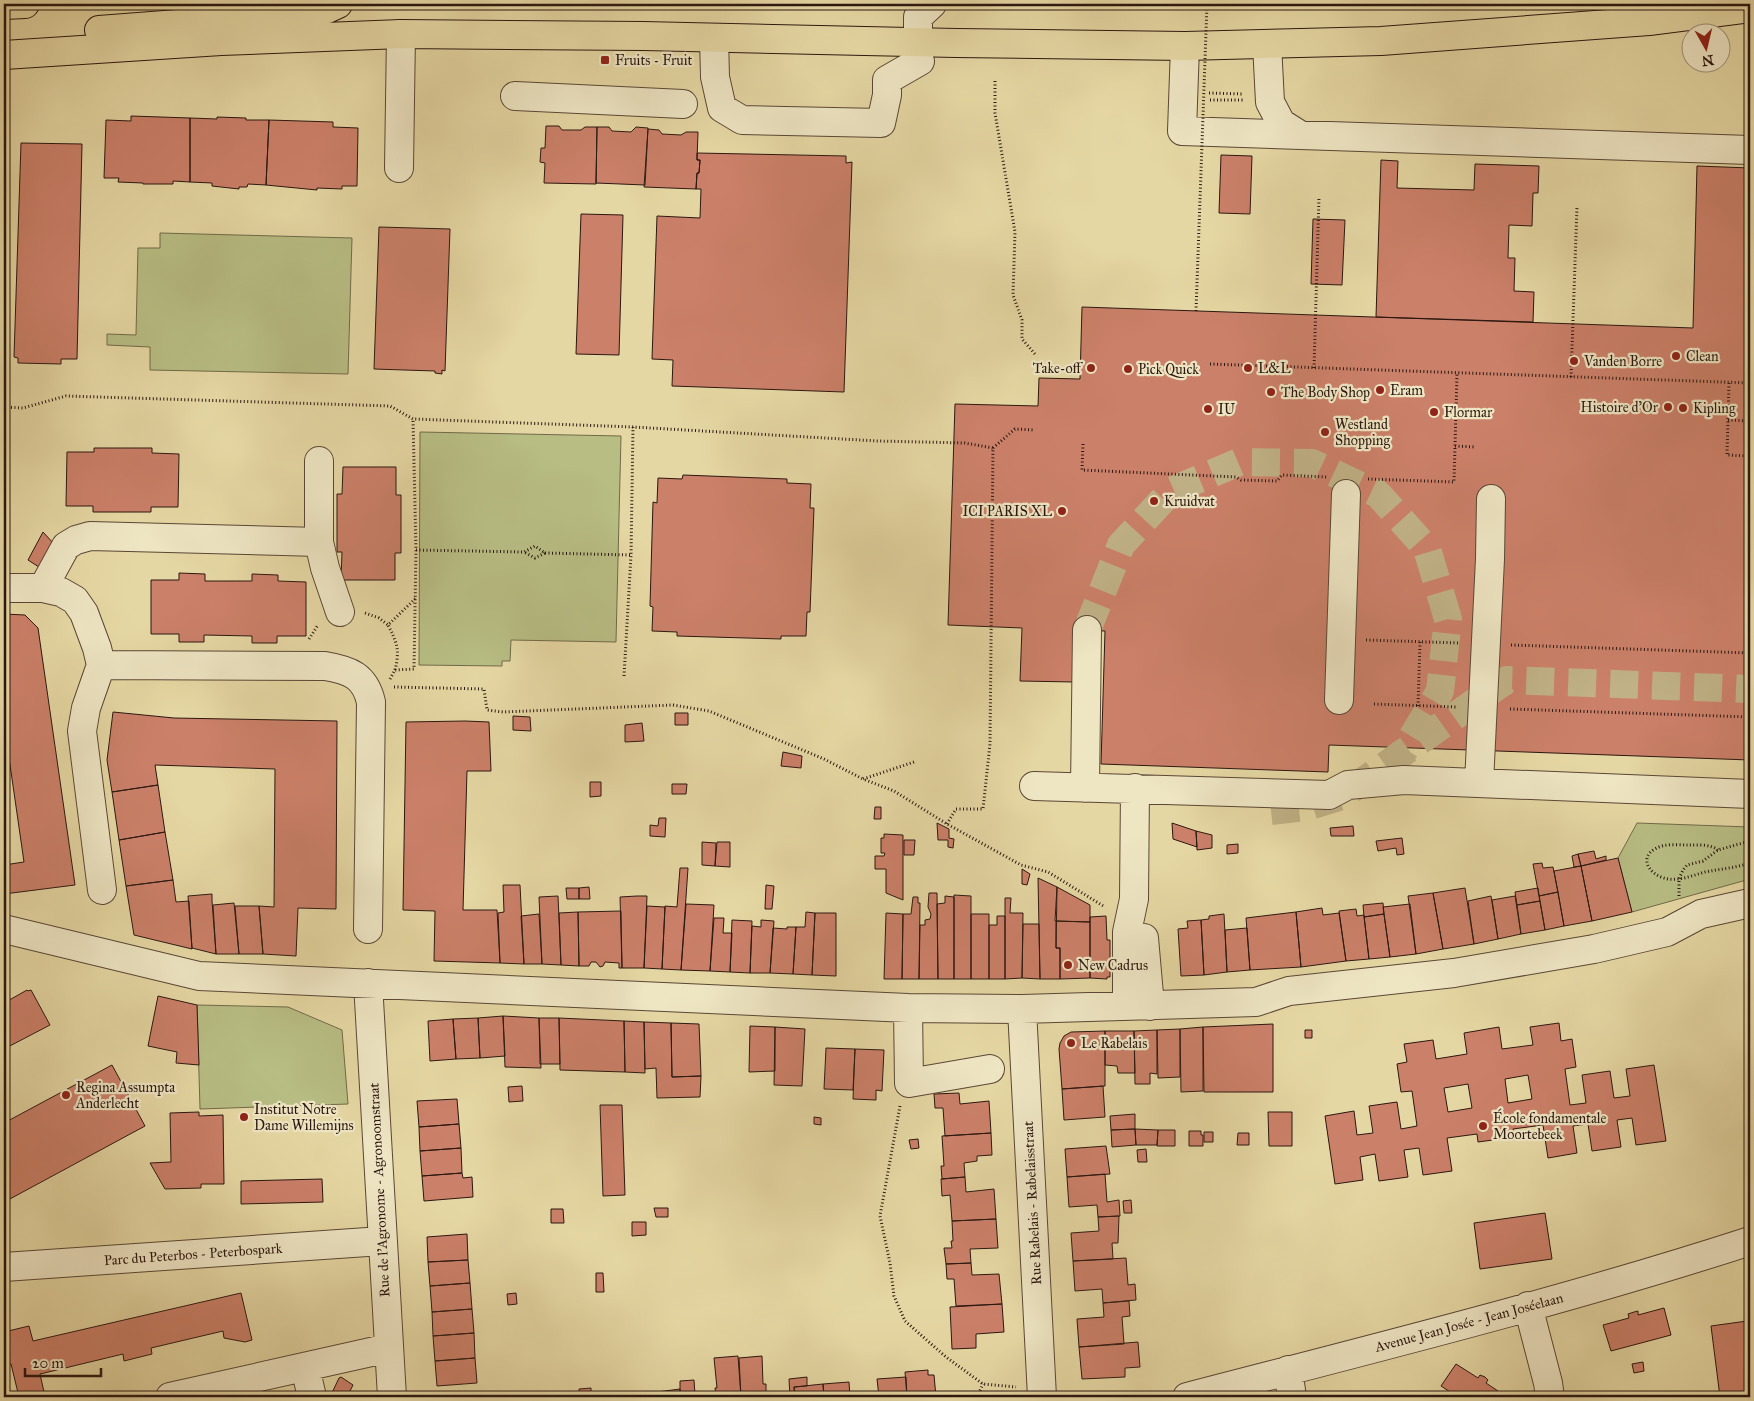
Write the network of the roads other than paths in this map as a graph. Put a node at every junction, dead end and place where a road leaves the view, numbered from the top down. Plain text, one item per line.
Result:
1 (25, 4) edge
2 (338, 4) edge
3 (932, 4) edge
4 (4, 5) edge
5 (1750, 8) edge
6 (401, 34) junction
7 (714, 38) junction
8 (1267, 44) junction
9 (1185, 46) junction
10 (919, 51) junction
11 (44, 52) junction
12 (4, 56) edge
13 (515, 96) dead end
14 (683, 104) dead end
15 (1300, 135) junction
16 (1750, 150) edge
17 (399, 168) dead end
18 (319, 461) dead end
19 (1345, 483) road end
20 (1491, 499) dead end
21 (319, 542) junction
22 (4, 588) edge
23 (42, 588) junction
24 (340, 612) dead end
25 (1087, 630) tunnel mouth
26 (101, 664) junction
27 (1339, 700) dead end
28 (1479, 783) junction
29 (1034, 786) dead end
30 (1085, 788) junction
31 (1750, 794) edge
32 (1135, 796) junction
33 (1272, 811) tunnel mouth
34 (102, 890) dead end
35 (1750, 903) edge
36 (4, 929) edge
37 (368, 929) dead end
38 (368, 983) junction
39 (1139, 1006) junction
40 (908, 1008) junction
41 (1022, 1009) junction
42 (990, 1069) dead end
43 (1750, 1241) edge
44 (382, 1242) junction
45 (4, 1267) edge
46 (1528, 1306) junction
47 (388, 1348) junction
48 (305, 1367) junction
49 (1288, 1370) junction
50 (1042, 1393) edge
51 (187, 1395) edge
52 (312, 1397) edge
53 (392, 1397) edge
54 (1187, 1397) edge
55 (1292, 1397) edge
56 (1550, 1397) edge

1 - 4 main road
2 - 11 main road
3 - 10 street
5 - 8 main road
6 - 7 main road
6 - 11 main road
6 - 17 street
7 - 10 main road
7 - 10 street
8 - 9 main road
8 - 15 street
9 - 10 main road
9 - 15 street
11 - 12 main road
13 - 14 street
15 - 16 street
18 - 21 street
19 - 27 street
20 - 28 street
21 - 23 street
21 - 24 street
22 - 23 street
23 - 26 street
25 - 30 street
26 - 34 street
26 - 37 street
28 - 31 street
28 - 32 street
29 - 30 street
30 - 32 street
32 - 33 street
32 - 39 street
35 - 39 street
36 - 38 street
38 - 40 street
38 - 44 street, Rue de l'Agronome - Agronoomstraat
39 - 41 street
40 - 41 street
40 - 42 street
41 - 50 street, Rue Rabelais - Rabelaisstraat
43 - 46 street, Avenue Jean Josée - Jean Joséelaan
44 - 45 street, Parc du Peterbos - Peterbospark
44 - 47 street, Rue de l'Agronome - Agronoomstraat
46 - 49 street, Avenue Jean Josée - Jean Joséelaan
46 - 56 street
47 - 48 street
47 - 53 street, Rue de l'Agronome - Agronoomstraat
48 - 51 street
48 - 52 street
49 - 54 street, Avenue Jean Josée - Jean Joséelaan
49 - 55 street

